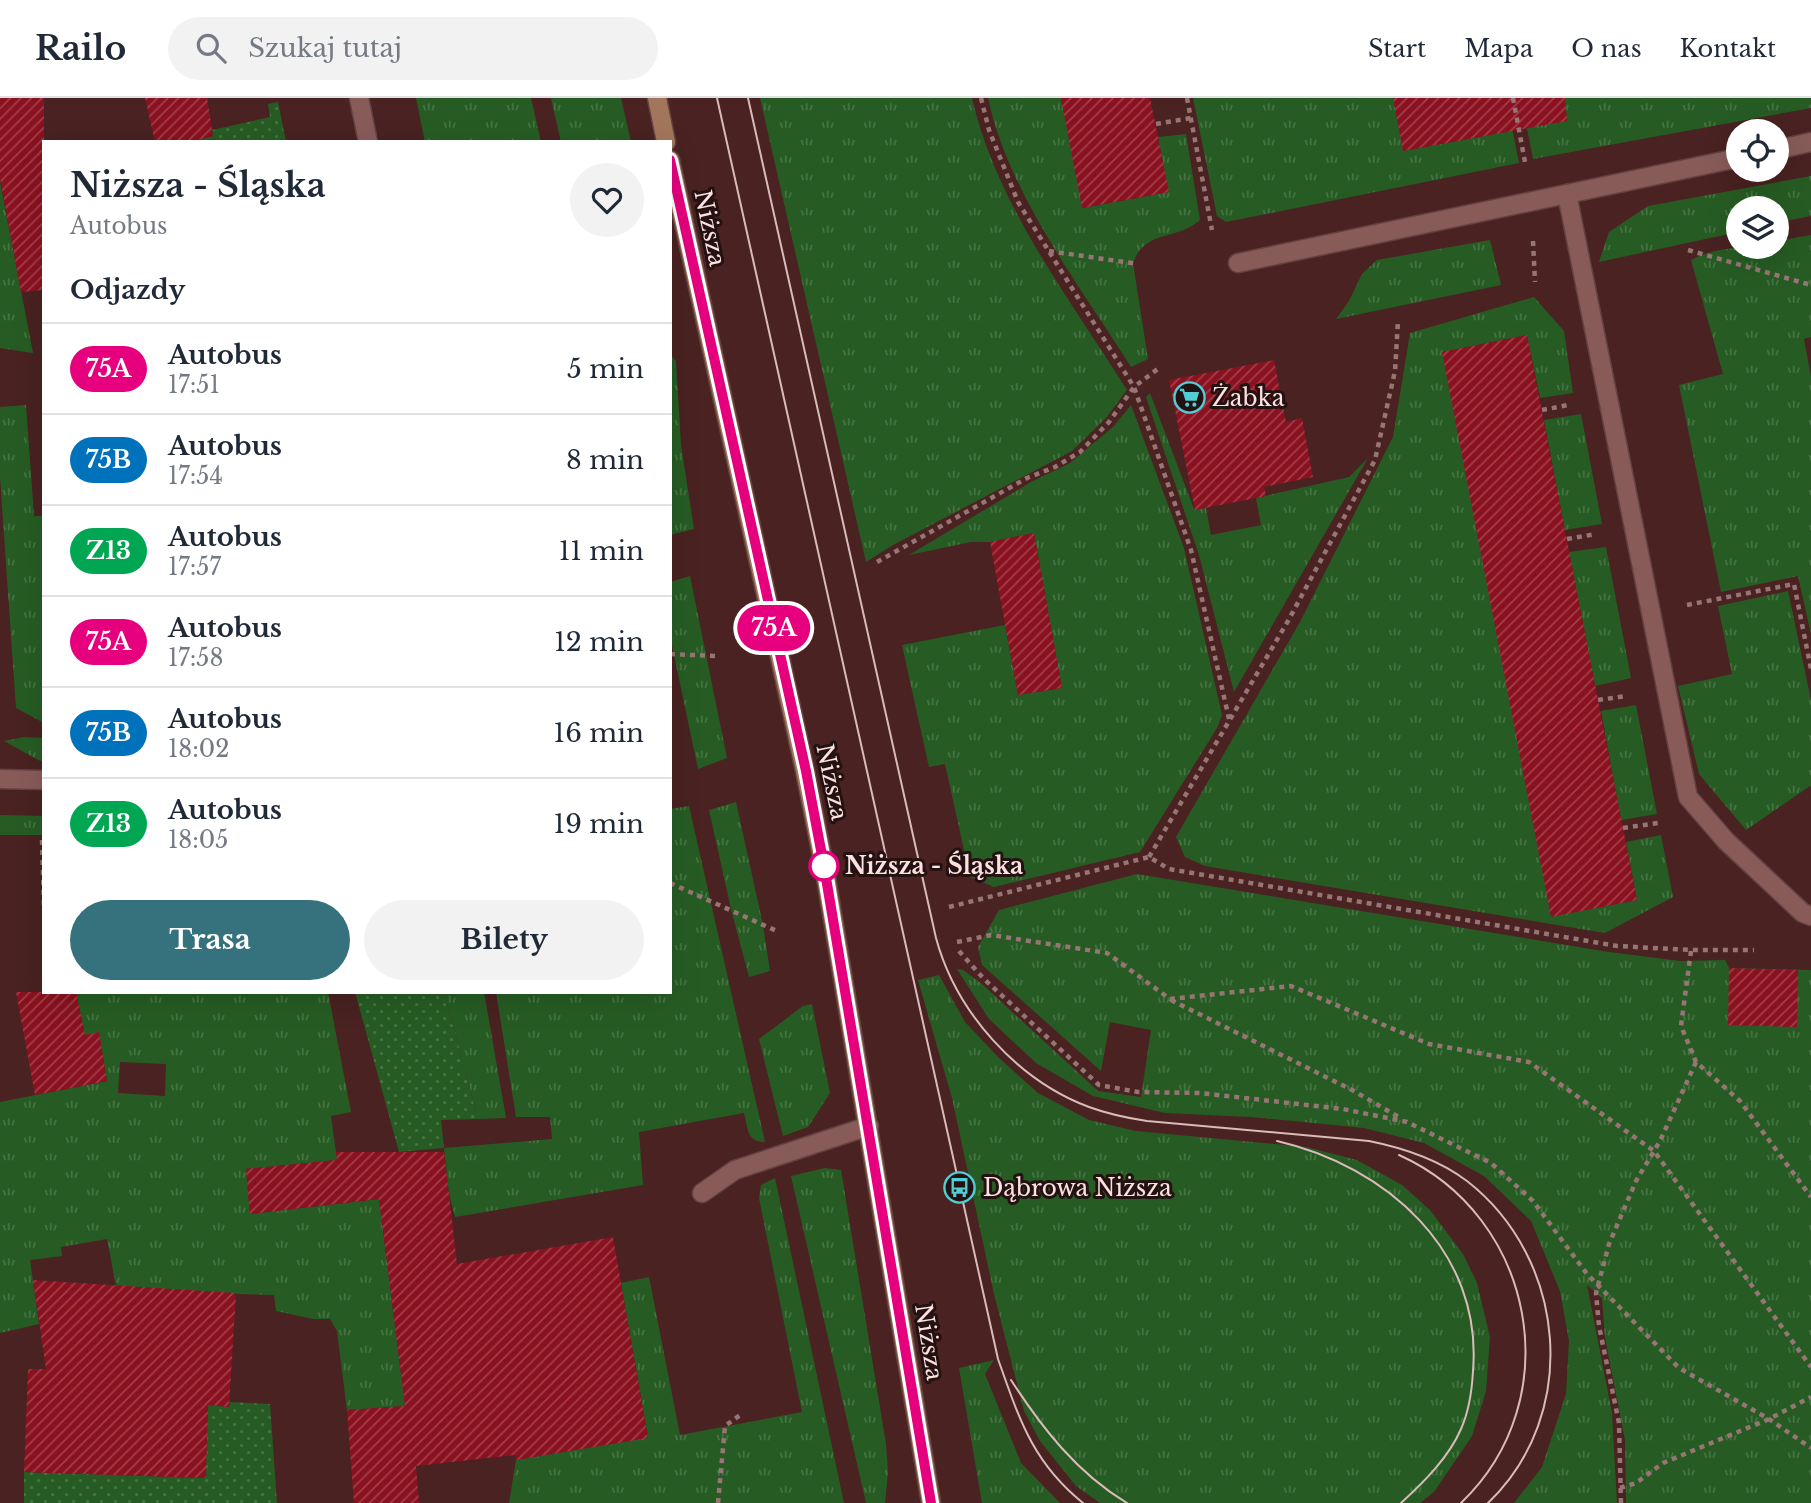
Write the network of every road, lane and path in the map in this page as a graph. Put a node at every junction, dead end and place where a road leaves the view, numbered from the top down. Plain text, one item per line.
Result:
1 (359, 98) edge
2 (657, 98) edge
3 (981, 98) edge
4 (1187, 98) edge
5 (1191, 118) junction
6 (1156, 124) dead end
7 (368, 140) edge
8 (666, 140) edge
9 (1811, 142) edge
10 (1789, 147) edge
11 (1726, 161) edge
12 (672, 168) edge
13 (1567, 194) junction
14 (1212, 230) dead end
15 (1048, 250) junction
16 (1688, 250) dead end
17 (1238, 263) dead end
18 (1138, 264) dead end
19 (1811, 285) edge
20 (1398, 321) dead end
21 (1159, 368) dead end
22 (1134, 387) junction
23 (1575, 403) dead end
24 (1542, 410) dead end
25 (1600, 534) dead end
26 (1567, 539) dead end
27 (877, 562) dead end
28 (1651, 612) junction
29 (672, 654) edge
30 (715, 656) dead end
31 (1811, 668) edge
32 (1631, 696) dead end
33 (1598, 700) dead end
34 (1229, 719) junction
35 (0, 779) edge
36 (42, 780) edge
37 (1666, 821) dead end
38 (1623, 828) dead end
39 (1149, 857) junction
40 (672, 884) edge
41 (949, 907) dead end
42 (1811, 916) edge
43 (779, 932) dead end
44 (957, 942) dead end
45 (1691, 950) junction
46 (1754, 950) dead end
47 (959, 951) dead end
48 (1170, 999) junction
49 (1696, 1062) junction
50 (1407, 1122) junction
51 (869, 1126) junction
52 (1654, 1151) junction
53 (702, 1193) dead end
54 (1811, 1198) edge
55 (1598, 1285) junction
56 (1811, 1367) edge
57 (1811, 1397) edge
58 (743, 1413) dead end
59 (1769, 1419) junction
60 (1811, 1448) edge
61 (1620, 1488) junction
62 (718, 1503) edge
63 (931, 1503) edge
64 (1621, 1503) edge

1 - 7 street
2 - 8 street
3 - 15 path
4 - 5 path
5 - 6 path
5 - 14 path
9 - 10 street
11 - 13 street
12 - 51 street, Niższa
13 - 17 street
13 - 28 street
15 - 18 path
15 - 22 path
16 - 19 path
20 - 34 path
21 - 22 path
22 - 27 path
22 - 34 path
23 - 24 path
25 - 26 path
28 - 31 path
28 - 42 street
29 - 30 path
32 - 33 path
34 - 39 path
35 - 36 street
37 - 38 path
39 - 41 path
39 - 45 path
40 - 43 path
44 - 48 path
45 - 46 path
45 - 49 path
47 - 50 path
48 - 50 path
48 - 52 path
49 - 52 path
49 - 54 path
50 - 55 path
51 - 53 street
51 - 63 street, Niższa
52 - 55 path
52 - 56 path
55 - 59 path
55 - 61 path
57 - 59 path
58 - 62 path
59 - 60 path
59 - 61 path
61 - 64 path

